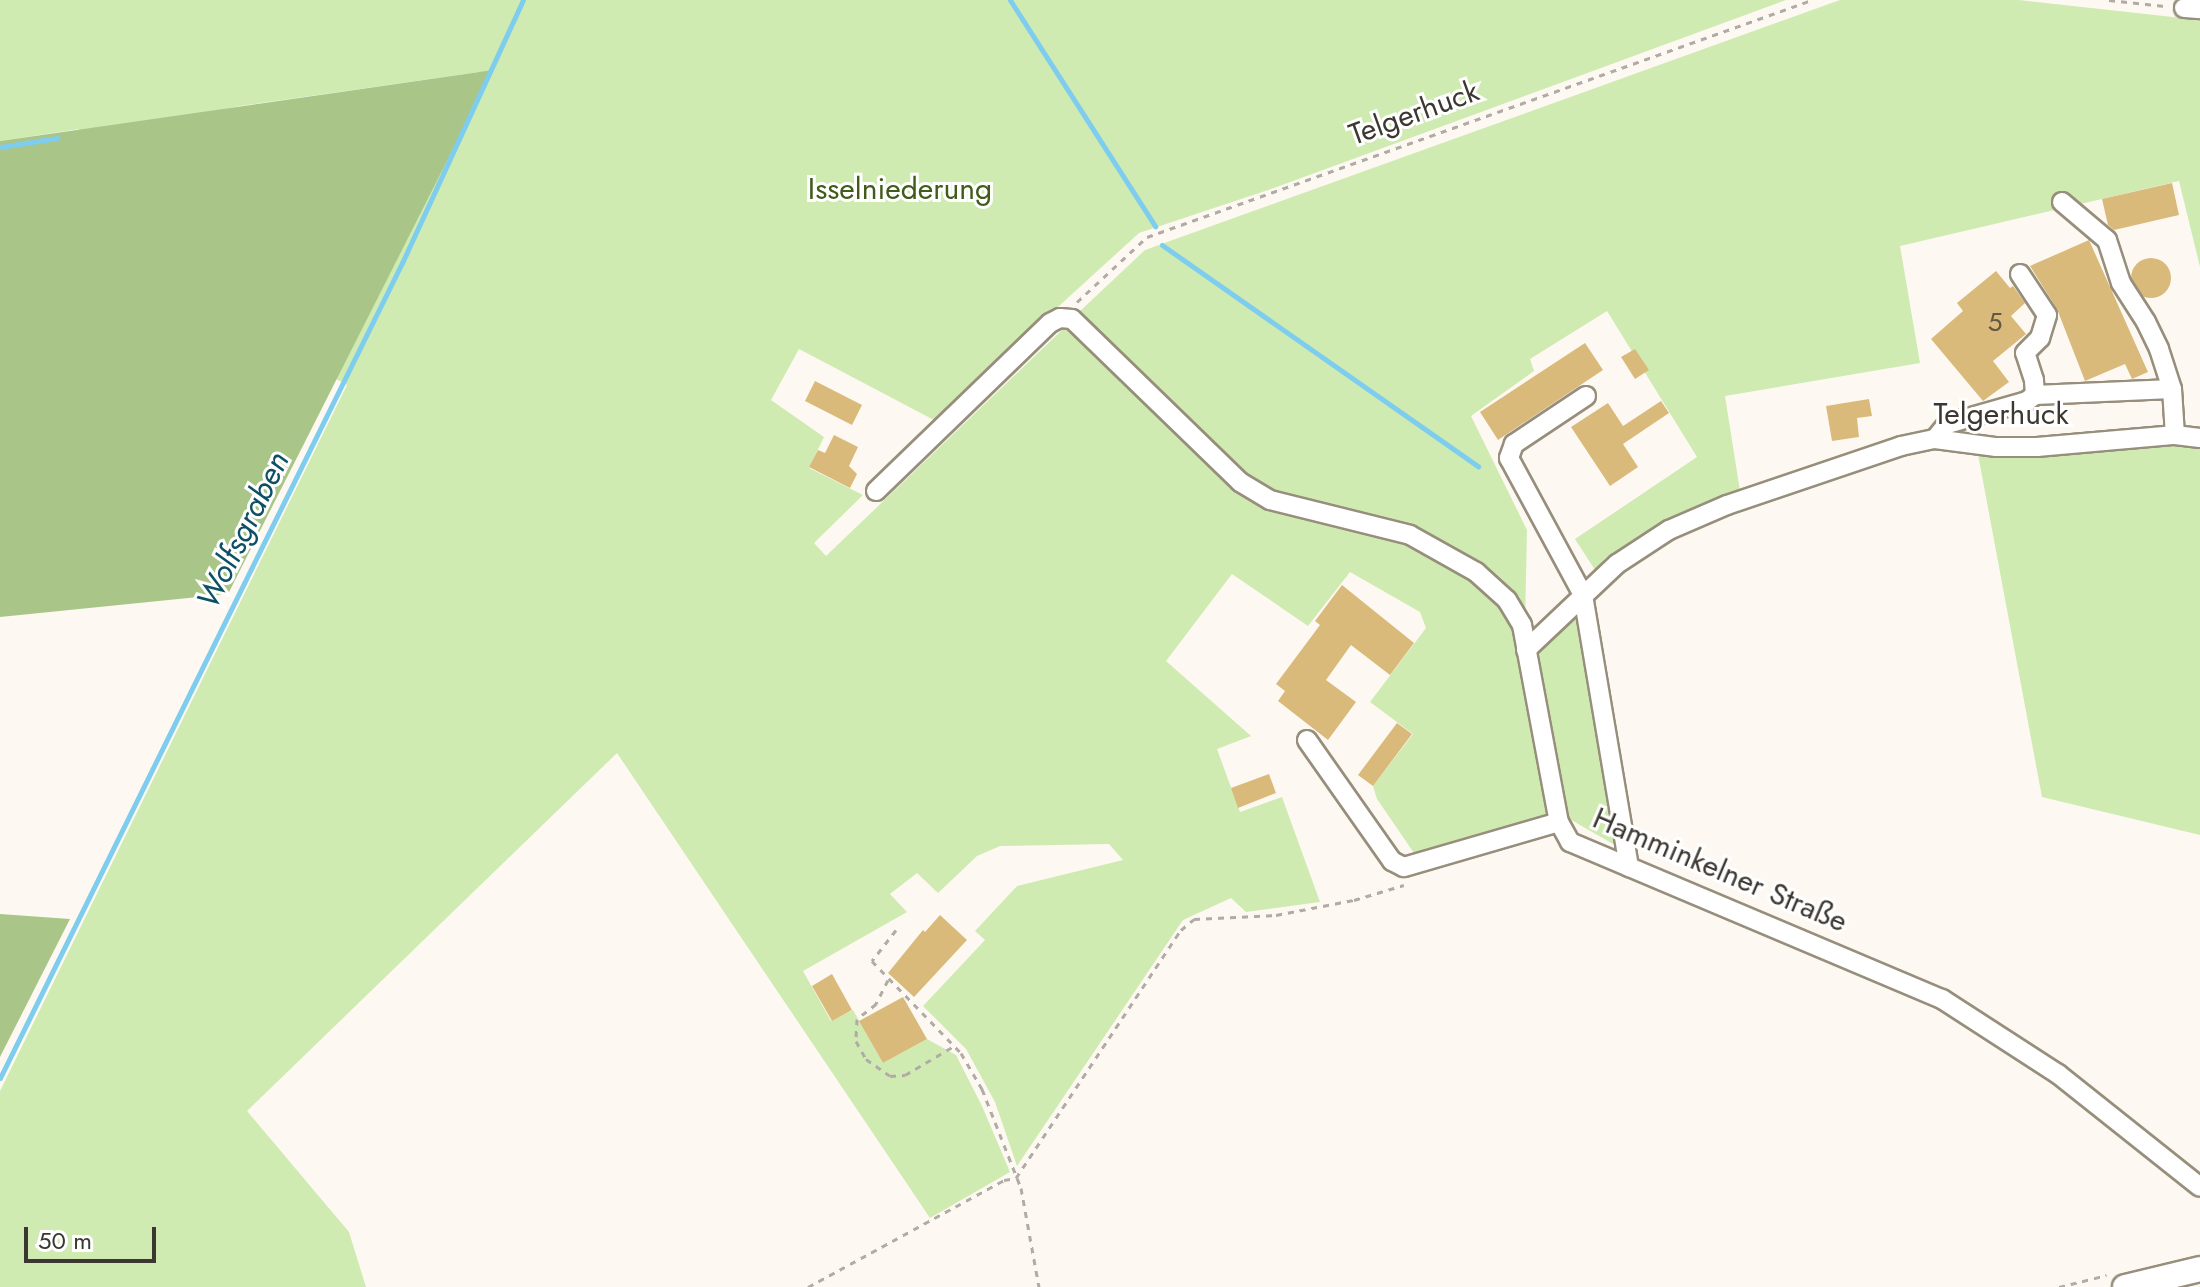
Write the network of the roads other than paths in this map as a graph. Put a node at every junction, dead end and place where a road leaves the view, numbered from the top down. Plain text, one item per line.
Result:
1 (2062, 202) dead end
2 (2020, 274) dead end
3 (2172, 389) junction
4 (2035, 395) junction
5 (1586, 396) dead end
6 (2175, 435) junction
7 (2200, 438) edge
8 (1935, 439) junction
9 (876, 491) dead end
10 (1583, 595) junction
11 (1526, 650) junction
12 (1307, 740) dead end
13 (1559, 822) junction
14 (1629, 867) junction
15 (2200, 1187) edge
16 (2200, 1269) edge
17 (2125, 1287) edge

1 - 3 street
2 - 4 street
3 - 4 street
3 - 6 street
4 - 8 street
5 - 10 street
6 - 7 street, Telgerhuck
6 - 8 street, Telgerhuck
8 - 10 street, Telgerhuck
9 - 11 street, Hamminkelner Straße
10 - 11 street, Telgerhuck
10 - 14 street
11 - 13 street, Hamminkelner Straße
12 - 13 street
13 - 14 street, Hamminkelner Straße
14 - 15 street, Hamminkelner Straße
16 - 17 main road

